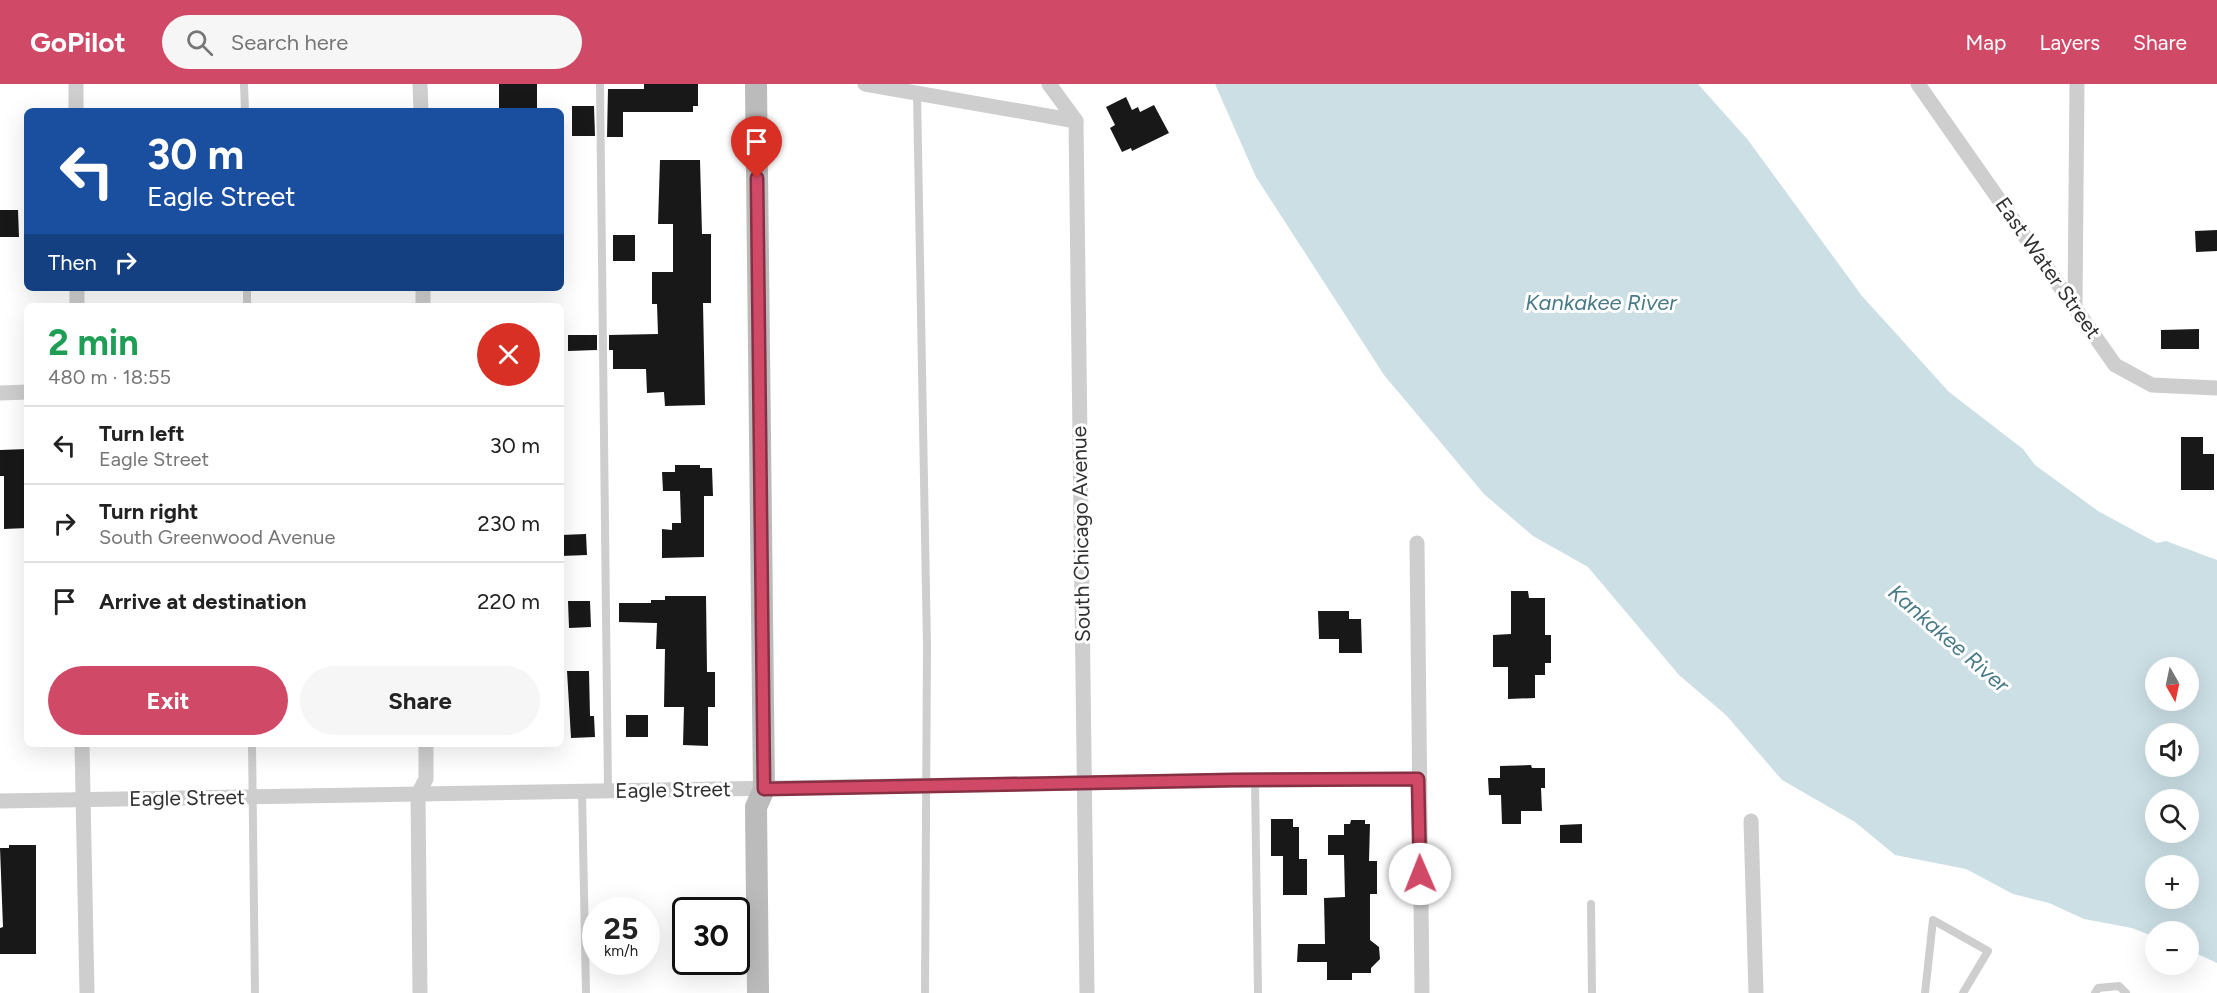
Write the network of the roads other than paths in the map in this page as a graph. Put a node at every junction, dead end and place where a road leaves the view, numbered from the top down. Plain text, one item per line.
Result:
1 (76, 84) edge
2 (244, 84) edge
3 (420, 84) edge
4 (600, 84) edge
5 (756, 84) edge
6 (865, 84) edge
7 (1050, 84) edge
8 (1918, 84) edge
9 (2077, 84) edge
10 (917, 93) junction
11 (76, 108) edge
12 (245, 108) edge
13 (421, 108) edge
14 (1076, 121) junction
15 (2075, 305) junction
16 (2217, 388) edge
17 (24, 392) edge
18 (0, 393) edge
19 (1417, 543) dead end
20 (82, 747) edge
21 (252, 747) edge
22 (426, 747) edge
23 (1418, 779) junction
24 (1255, 780) junction
25 (1084, 783) junction
26 (926, 785) junction
27 (764, 789) junction
28 (608, 791) junction
29 (582, 792) junction
30 (418, 794) junction
31 (253, 797) junction
32 (83, 800) junction
33 (0, 801) edge
34 (1751, 821) dead end
35 (1591, 904) dead end
36 (87, 993) edge
37 (255, 993) edge
38 (420, 993) edge
39 (586, 993) edge
40 (758, 993) edge
41 (925, 993) edge
42 (1087, 993) edge
43 (1258, 993) edge
44 (1422, 993) edge
45 (1593, 993) edge
46 (1756, 993) edge
47 (1925, 993) edge
48 (1964, 993) edge
49 (2095, 993) edge
50 (2126, 993) edge

1 - 11 street
2 - 12 lane
3 - 13 street
4 - 28 lane
5 - 27 street
6 - 10 street
7 - 14 street
8 - 15 street, East Water Street
9 - 15 street
10 - 14 street
10 - 26 lane
14 - 25 street, South Chicago Avenue
15 - 16 street, East Water Street
17 - 18 street
19 - 23 street
20 - 32 street
21 - 31 lane
22 - 30 street
23 - 24 street, Eagle Street
23 - 44 street
24 - 25 street, Eagle Street
24 - 43 lane
25 - 26 street, Eagle Street
25 - 42 street, South Chicago Avenue
26 - 27 street, Eagle Street
26 - 41 lane
27 - 28 street, Eagle Street
27 - 40 street
28 - 29 street, Eagle Street
29 - 30 street, Eagle Street
29 - 39 lane
30 - 31 street, Eagle Street
30 - 38 street
31 - 32 street, Eagle Street
31 - 37 lane
32 - 33 street, Eagle Street
32 - 36 street
34 - 46 street
35 - 45 lane
47 - 48 lane
49 - 50 lane

